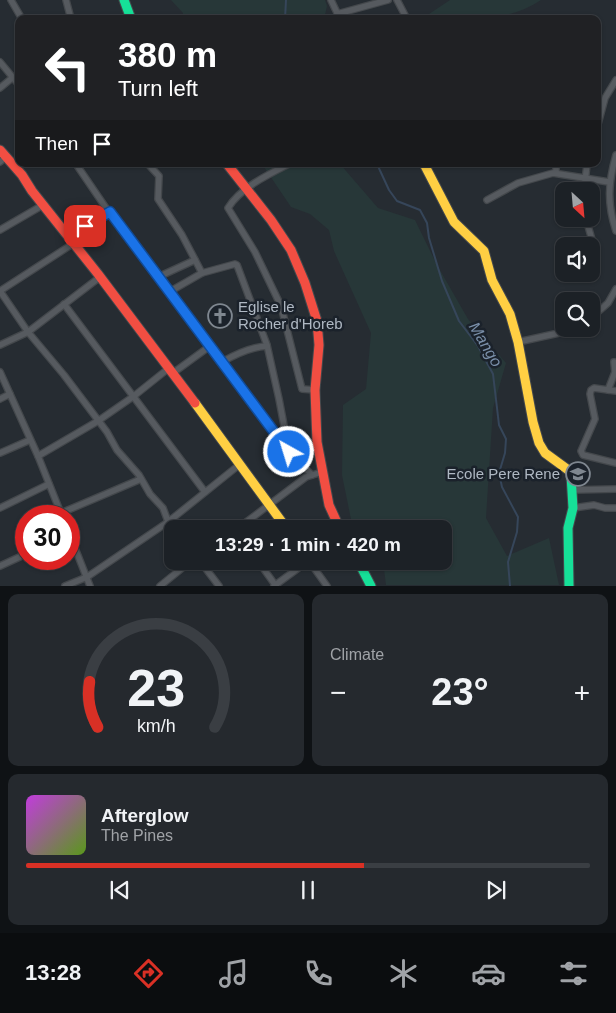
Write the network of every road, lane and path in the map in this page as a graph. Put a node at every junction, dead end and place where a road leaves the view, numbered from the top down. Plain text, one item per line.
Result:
1 (10, 0) edge
2 (66, 0) edge
3 (124, 0) edge
4 (330, 0) edge
5 (388, 0) edge
6 (399, 0) edge
7 (19, 15) edge
8 (70, 15) edge
9 (130, 15) edge
10 (338, 15) edge
11 (342, 15) edge
12 (406, 15) edge
13 (0, 62) edge
14 (12, 78) junction
15 (616, 80) edge
16 (15, 81) edge
17 (0, 88) edge
18 (601, 112) edge
19 (616, 155) edge
20 (2, 156) edge
21 (78, 167) edge
22 (151, 167) edge
23 (230, 167) edge
24 (283, 167) edge
25 (426, 167) edge
26 (556, 167) edge
27 (586, 167) edge
28 (556, 173) junction
29 (584, 177) junction
30 (584, 182) edge
31 (609, 182) junction
32 (247, 189) junction
33 (487, 200) dead end
34 (44, 205) junction
35 (110, 212) junction
36 (0, 230) edge
37 (616, 232) edge
38 (72, 241) junction
39 (195, 260) junction
40 (202, 273) junction
41 (100, 277) junction
42 (158, 277) junction
43 (616, 289) edge
44 (0, 291) edge
45 (169, 292) junction
46 (64, 304) junction
47 (600, 310) edge
48 (28, 332) junction
49 (555, 334) edge
50 (518, 342) junction
51 (0, 345) edge
52 (210, 346) junction
53 (267, 346) junction
54 (222, 362) junction
55 (614, 362) dead end
56 (171, 370) junction
57 (0, 372) edge
58 (315, 390) junction
59 (608, 390) junction
60 (616, 391) edge
61 (10, 394) junction
62 (134, 396) junction
63 (0, 399) edge
64 (98, 422) junction
65 (30, 440) junction
66 (289, 452) junction
67 (0, 453) edge
68 (38, 456) junction
69 (616, 463) edge
70 (239, 466) junction
71 (322, 472) junction
72 (312, 475) junction
73 (141, 479) junction
74 (49, 484) junction
75 (616, 488) edge
76 (574, 490) junction
77 (205, 492) junction
78 (57, 505) edge
79 (270, 505) junction
80 (80, 506) edge
81 (0, 508) edge
82 (573, 508) junction
83 (616, 508) edge
84 (167, 520) edge
85 (170, 520) edge
86 (249, 520) edge
87 (281, 520) edge
88 (336, 520) edge
89 (164, 525) edge
90 (15, 559) edge
91 (80, 560) edge
92 (0, 566) edge
93 (180, 570) edge
94 (207, 570) edge
95 (264, 570) edge
96 (296, 570) edge
97 (315, 570) edge
98 (362, 570) edge
99 (87, 577) junction
100 (275, 585) edge
101 (65, 586) edge
102 (90, 586) edge
103 (160, 586) edge
104 (219, 586) edge
105 (327, 586) edge
106 (370, 586) edge
107 (569, 586) edge

1 - 7 street
2 - 8 street
3 - 9 street
4 - 10 street
5 - 11 street
6 - 12 street
13 - 14 street
14 - 16 street
14 - 17 street
15 - 18 street
19 - 31 street
20 - 34 street
21 - 35 street
22 - 39 street
23 - 32 street
24 - 32 street
25 - 50 street
26 - 28 street
27 - 29 street
28 - 29 street
28 - 33 street
29 - 30 street
29 - 31 street
31 - 37 street
32 - 58 street
32 - 58 street
34 - 36 street
34 - 38 street
35 - 38 street
35 - 42 street
38 - 41 street
38 - 44 street
39 - 40 street
39 - 42 street
40 - 45 street
40 - 53 street
41 - 46 street
41 - 56 street
42 - 45 street
43 - 47 street
44 - 48 street
45 - 52 street
46 - 48 street
46 - 62 street
48 - 51 street
48 - 64 street
49 - 50 street
50 - 76 street
52 - 54 street
52 - 56 street
53 - 54 street
53 - 66 street
54 - 66 street
55 - 59 street
56 - 62 street
56 - 70 street
57 - 61 street
58 - 71 street
59 - 60 street
59 - 69 street
61 - 63 street
61 - 65 street
62 - 64 street
62 - 77 street
64 - 68 street
64 - 73 street
65 - 67 street
65 - 68 street
66 - 72 street
68 - 74 street
70 - 77 street
70 - 79 street
71 - 72 street
71 - 88 street
72 - 79 street
73 - 80 street
73 - 84 street
74 - 78 street
74 - 81 street
75 - 76 street
76 - 82 street
77 - 85 street
79 - 86 street
79 - 87 street
82 - 83 street
82 - 107 street
89 - 99 street
90 - 92 street
91 - 99 street
93 - 103 street
94 - 104 street
95 - 100 street
96 - 100 street
97 - 105 street
98 - 106 street
99 - 101 street
99 - 102 street

